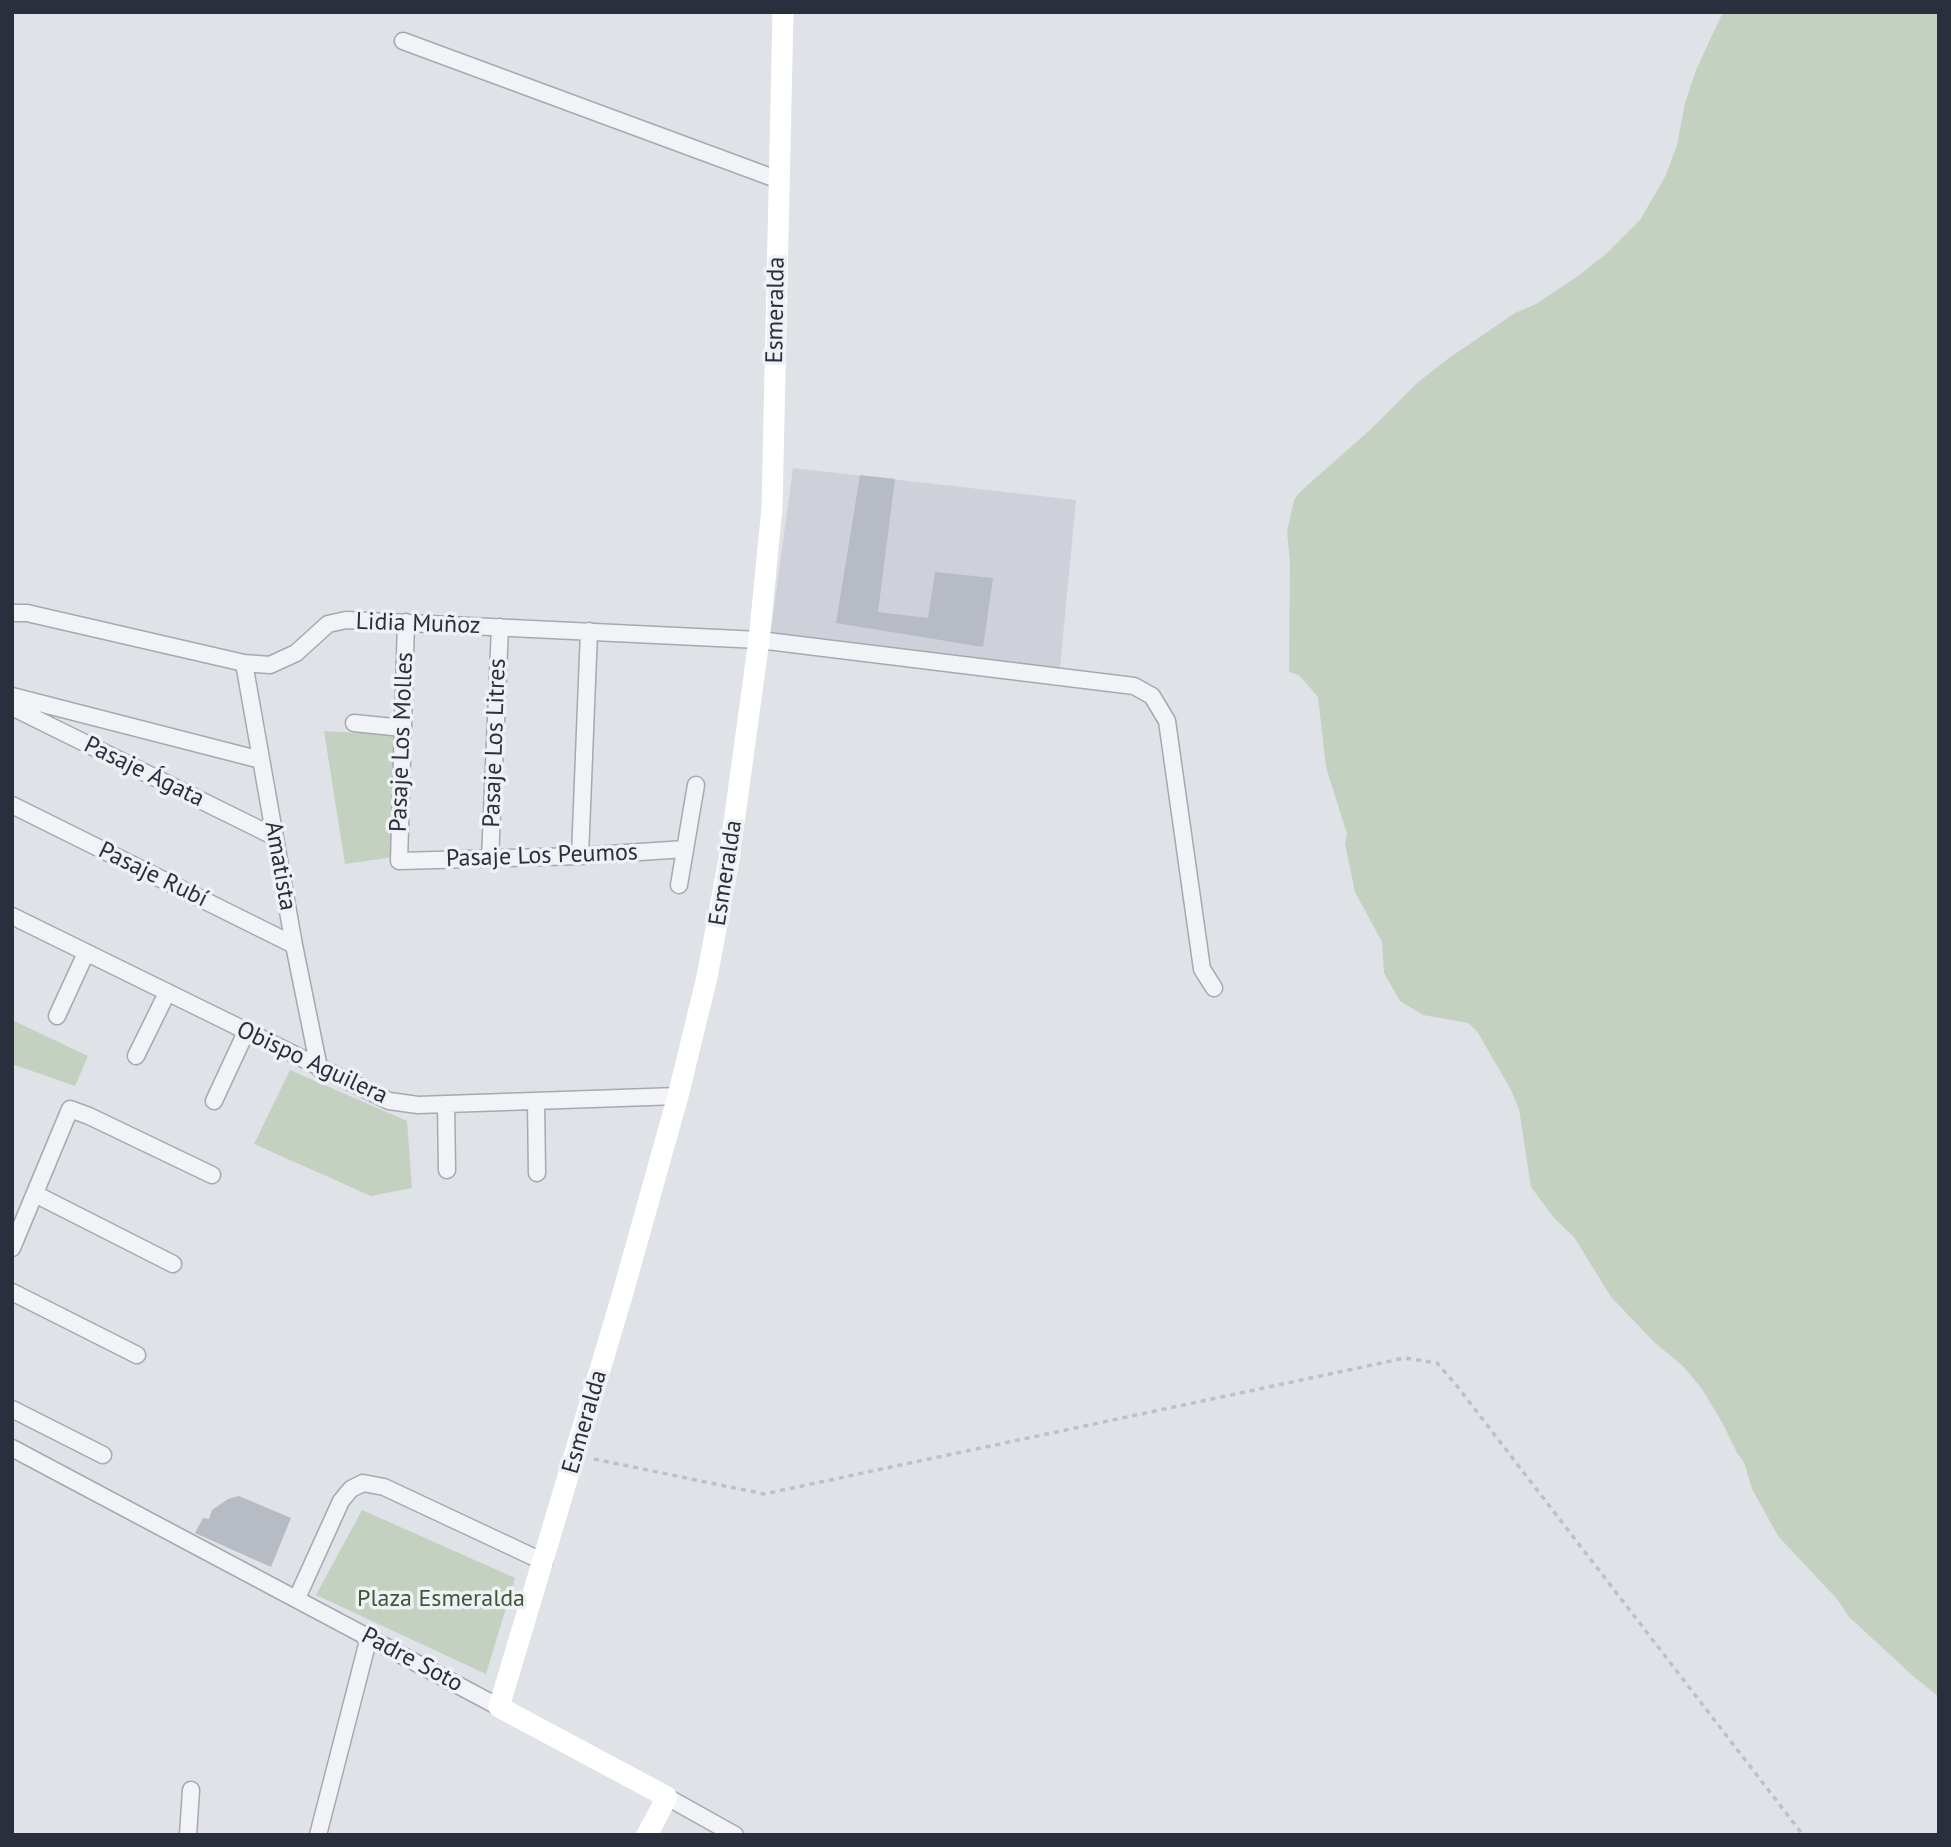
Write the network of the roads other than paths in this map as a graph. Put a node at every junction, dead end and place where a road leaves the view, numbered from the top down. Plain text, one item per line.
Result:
1 (783, 12) edge
2 (403, 41) dead end
3 (779, 180) junction
4 (12, 613) edge
5 (406, 622) junction
6 (500, 627) junction
7 (589, 631) junction
8 (759, 640) junction
9 (244, 663) junction
10 (12, 696) edge
11 (12, 707) edge
12 (355, 723) dead end
13 (403, 727) junction
14 (261, 760) junction
15 (696, 785) dead end
16 (12, 805) edge
17 (275, 837) junction
18 (685, 849) junction
19 (580, 856) junction
20 (490, 859) junction
21 (399, 861) joint
22 (680, 885) dead end
23 (12, 916) edge
24 (294, 945) junction
25 (86, 953) junction
26 (1214, 988) dead end
27 (167, 993) junction
28 (57, 1016) dead end
29 (246, 1032) junction
30 (136, 1056) dead end
31 (319, 1068) junction
32 (678, 1096) junction
33 (214, 1101) dead end
34 (536, 1101) junction
35 (446, 1104) junction
36 (447, 1170) dead end
37 (537, 1173) dead end
38 (212, 1175) dead end
39 (35, 1194) junction
40 (12, 1248) edge
41 (173, 1264) dead end
42 (12, 1292) edge
43 (137, 1355) dead end
44 (12, 1409) edge
45 (12, 1448) edge
46 (103, 1455) dead end
47 (544, 1562) junction
48 (297, 1598) junction
49 (369, 1637) junction
50 (499, 1707) junction
51 (191, 1790) dead end
52 (667, 1797) junction
53 (188, 1835) edge
54 (318, 1835) edge
55 (647, 1835) edge
56 (735, 1835) edge

1 - 3 street, Esmeralda
2 - 3 street
3 - 8 street, Esmeralda
4 - 9 street, Lidia Muñoz
5 - 6 street, Lidia Muñoz
5 - 9 street, Lidia Muñoz
5 - 13 street, Pasaje Los Molles
6 - 7 street, Lidia Muñoz
6 - 20 street, Pasaje Los Litres
7 - 8 street, Lidia Muñoz
7 - 19 street
8 - 26 street, Lidia Muñoz
8 - 32 street, Esmeralda
9 - 14 street, Amatista
10 - 14 street
11 - 17 street, Pasaje Ágata
12 - 13 street
13 - 21 street, Pasaje Los Molles
14 - 17 street, Amatista
15 - 18 street
16 - 24 street, Pasaje Rubí
17 - 24 street, Amatista
18 - 19 street, Pasaje Los Peumos
18 - 22 street
19 - 20 street, Pasaje Los Peumos
20 - 21 street, Pasaje Los Peumos
23 - 25 street, Obispo Aguilera
24 - 31 street, Amatista
25 - 27 street, Obispo Aguilera
25 - 28 street
27 - 29 street, Obispo Aguilera
27 - 30 street
29 - 31 street, Obispo Aguilera
29 - 33 street
31 - 35 street, Obispo Aguilera
32 - 34 street, Obispo Aguilera
32 - 47 street, Esmeralda
34 - 35 street, Obispo Aguilera
34 - 37 street
35 - 36 street
38 - 39 street
39 - 40 street
39 - 41 street
42 - 43 street
44 - 46 street
45 - 48 street, Padre Soto
47 - 48 street
47 - 50 street, Esmeralda
48 - 49 street, Padre Soto
49 - 50 street, Padre Soto
49 - 54 street
50 - 52 street, Padre Soto
51 - 53 street
52 - 55 street
52 - 56 street, Padre Soto

